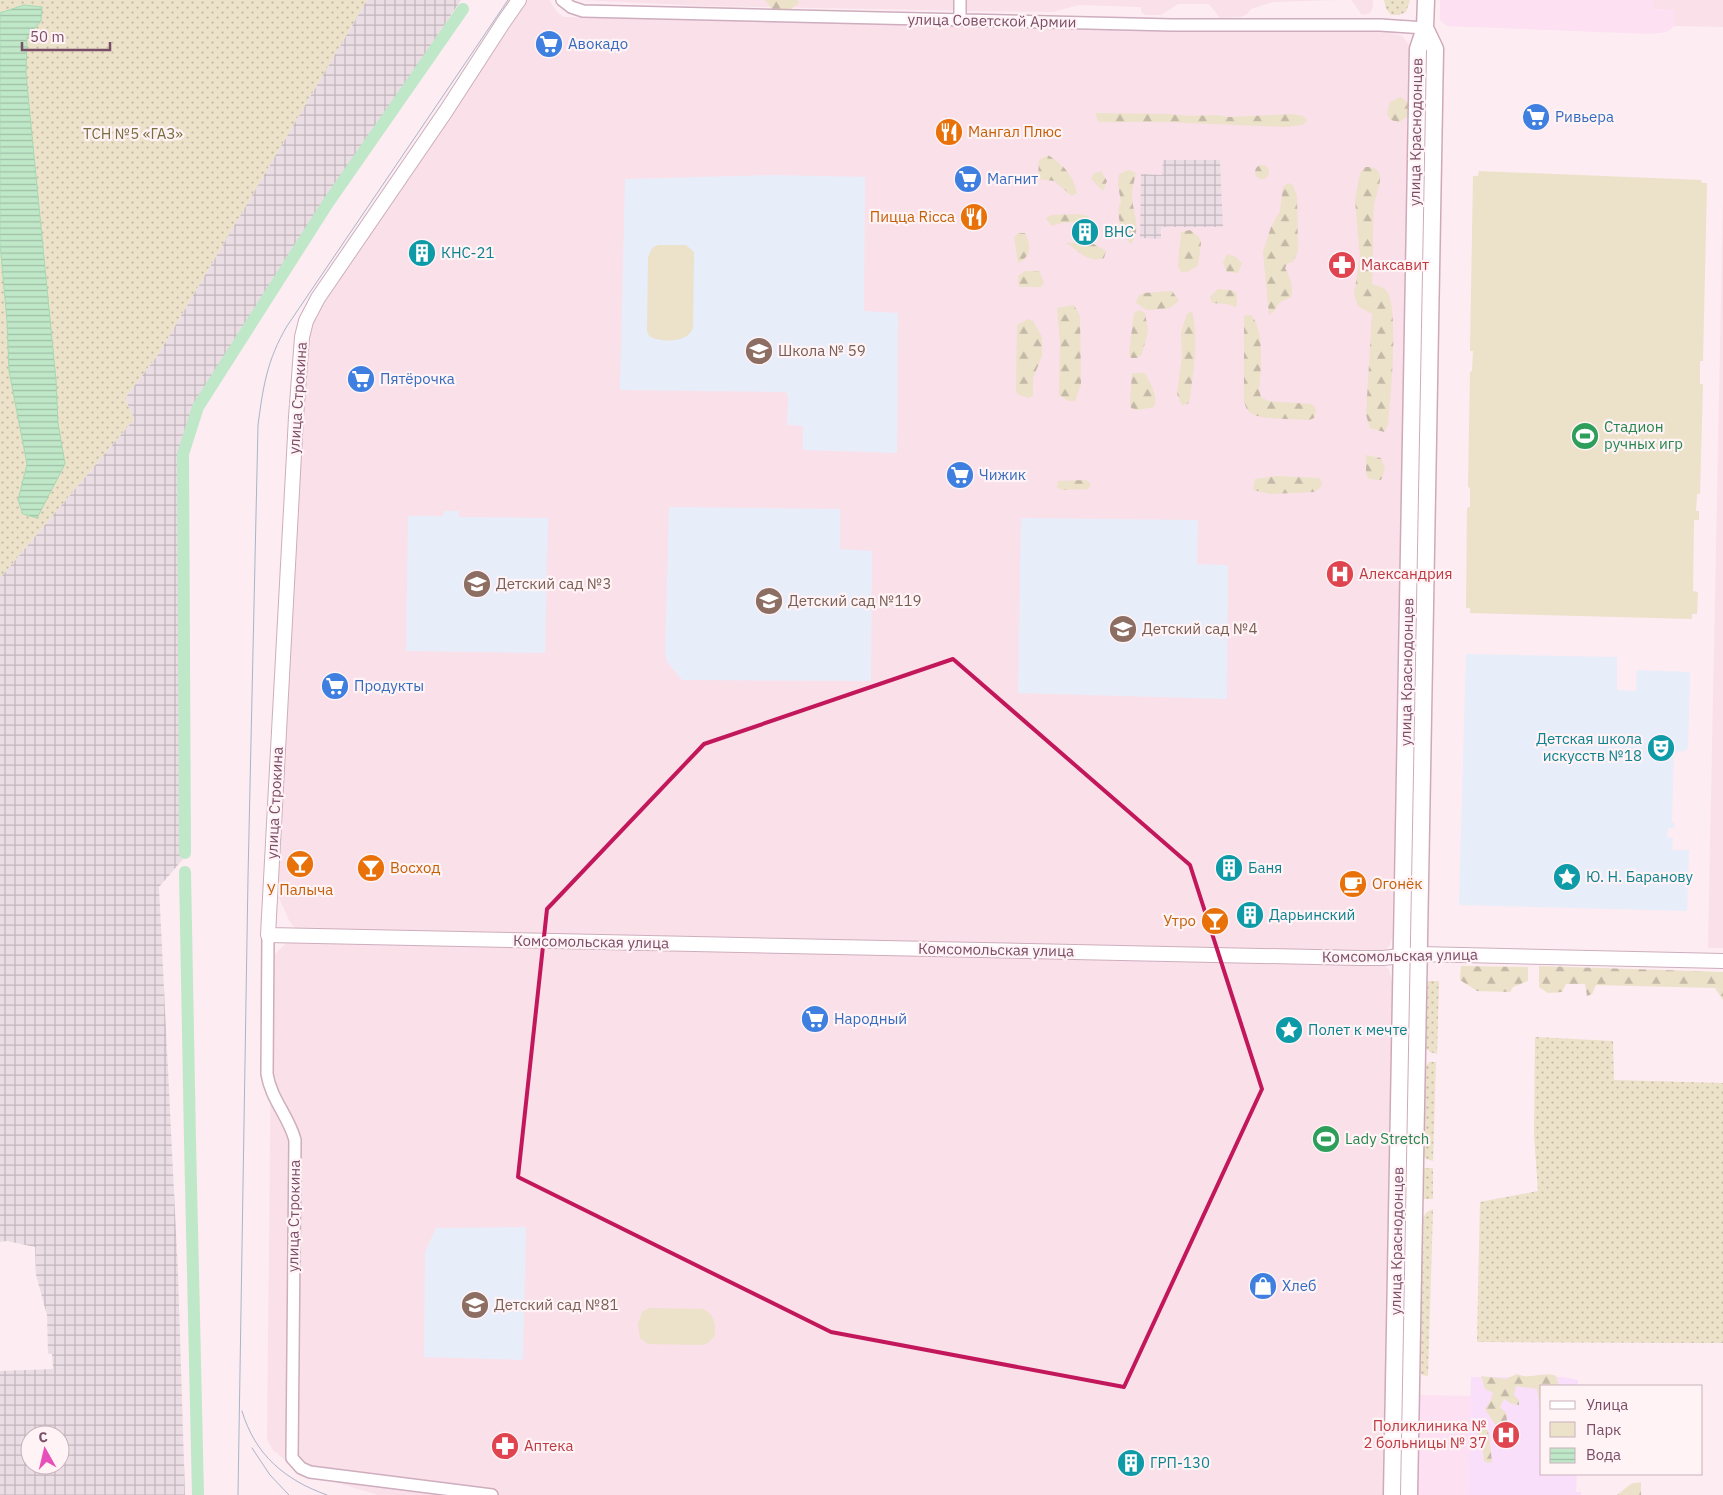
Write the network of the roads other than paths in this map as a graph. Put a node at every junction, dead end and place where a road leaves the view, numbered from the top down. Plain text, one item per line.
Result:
1 (519, 0) edge
2 (562, 0) edge
3 (960, 0) edge
4 (1426, 0) edge
5 (960, 20) junction
6 (1425, 28) junction
7 (268, 935) junction
8 (1411, 955) junction
9 (1723, 961) edge
10 (492, 1495) edge
11 (1392, 1495) edge
12 (1409, 1495) edge

1 - 7 street, улица Строкина
2 - 5 street, улица Советской Армии
3 - 5 street
4 - 6 main road
5 - 6 street, улица Советской Армии
6 - 8 main road, улица Краснодонцев
7 - 8 street, Комсомольская улица
7 - 10 street, улица Строкина
8 - 9 street, Комсомольская улица
8 - 11 main road, улица Краснодонцев
8 - 12 main road, улица Краснодонцев

